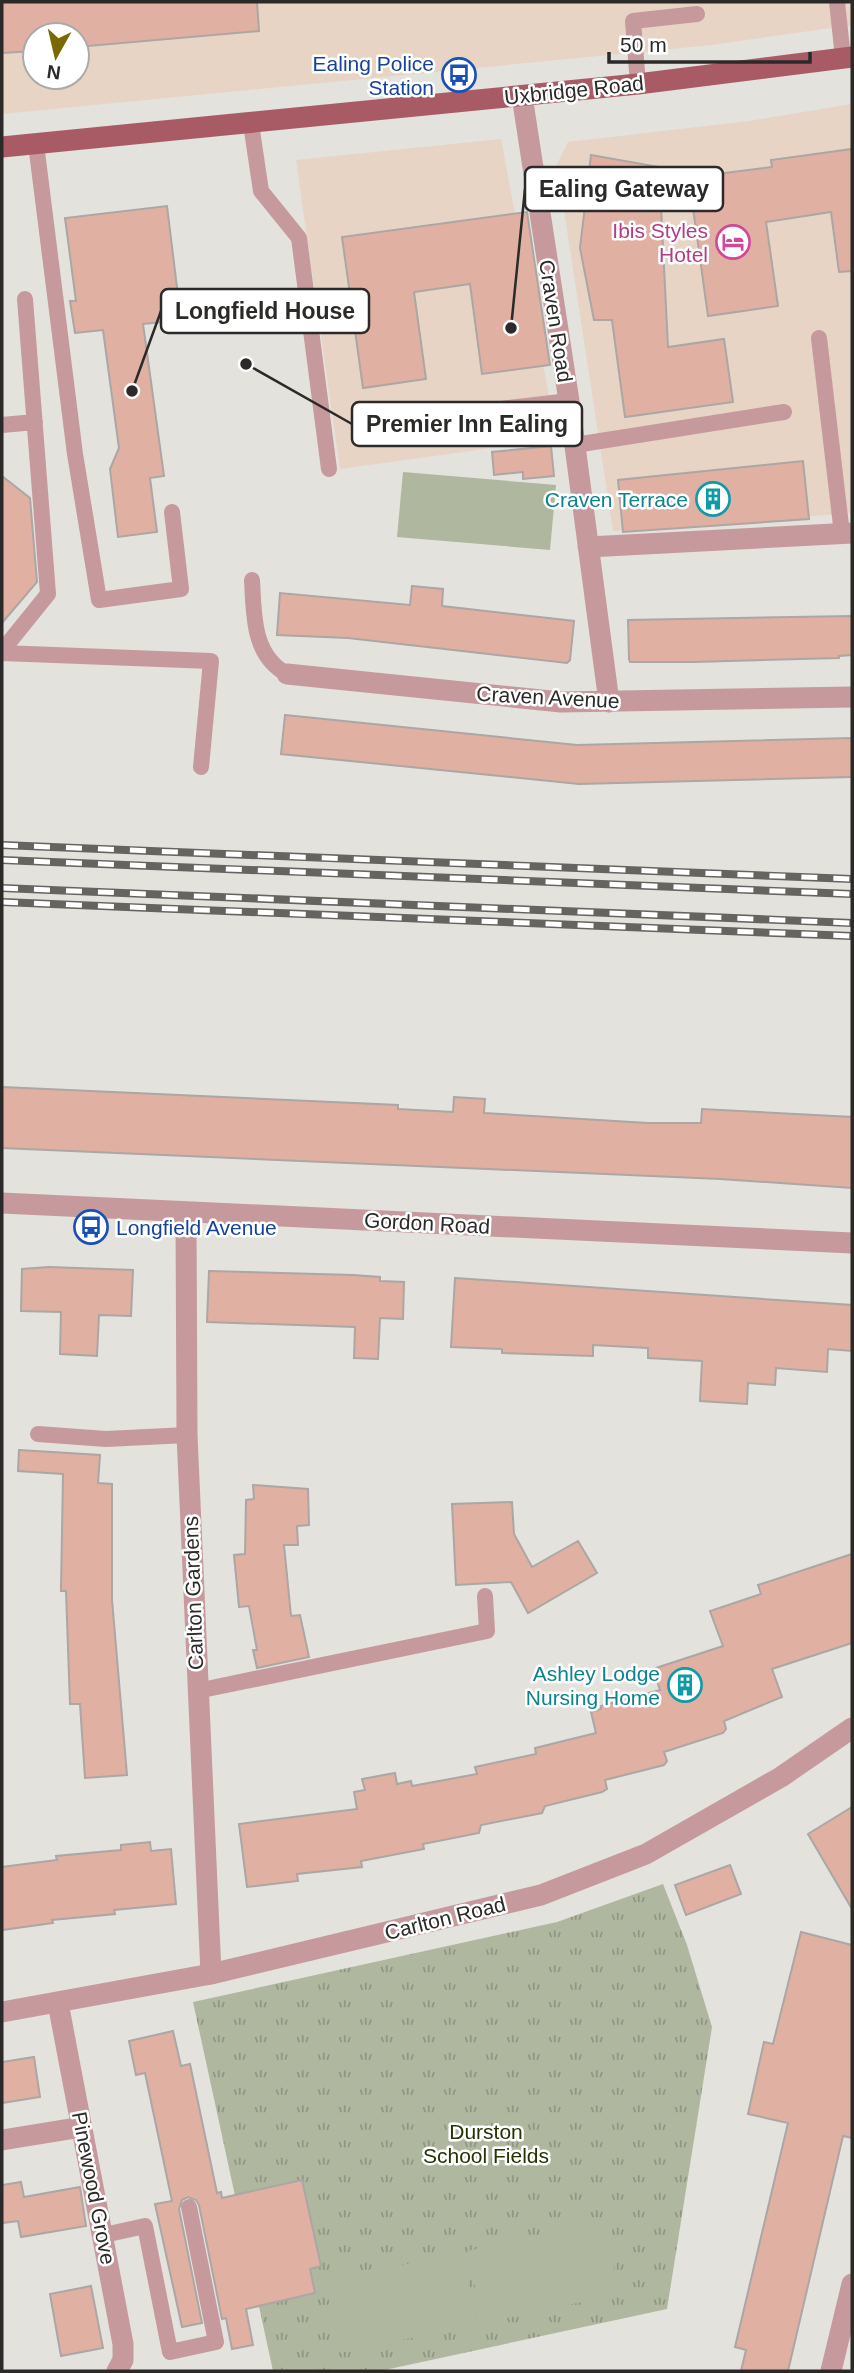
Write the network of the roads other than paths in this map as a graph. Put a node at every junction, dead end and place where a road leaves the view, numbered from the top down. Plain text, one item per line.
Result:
1 (837, 2) edge
2 (697, 14) dead end
3 (848, 57) edge
4 (638, 84) junction
5 (522, 96) junction
6 (251, 124) junction
7 (36, 144) junction
8 (2, 147) edge
9 (25, 299) dead end
10 (819, 338) dead end
11 (569, 401) junction
12 (784, 412) dead end
13 (35, 422) junction
14 (381, 423) dead end
15 (2, 425) edge
16 (575, 445) junction
17 (329, 469) dead end
18 (173, 512) dead end
19 (847, 533) edge
20 (588, 547) junction
21 (252, 580) dead end
22 (2, 652) edge
23 (287, 674) joint
24 (852, 697) edge
25 (609, 702) junction
26 (201, 767) dead end
27 (2, 1203) edge
28 (186, 1212) junction
29 (852, 1243) edge
30 (38, 1434) dead end
31 (187, 1435) junction
32 (485, 1596) dead end
33 (197, 1691) junction
34 (852, 1728) edge
35 (211, 1974) junction
36 (58, 2003) junction
37 (2, 2012) edge
38 (82, 2127) junction
39 (2, 2140) edge
40 (189, 2207) dead end
41 (104, 2235) junction
42 (852, 2284) edge
43 (117, 2371) edge
44 (831, 2371) edge

1 - 3 lane
2 - 4 lane
3 - 4 main road, Uxbridge Road
4 - 5 main road, Uxbridge Road
5 - 6 main road, Uxbridge Road
5 - 11 street, Craven Road
6 - 7 main road, Uxbridge Road
6 - 17 lane
7 - 8 main road, Uxbridge Road
7 - 18 lane
9 - 13 lane
10 - 19 lane
11 - 14 lane
11 - 16 street, Craven Road
12 - 16 lane
13 - 15 lane
13 - 22 lane
16 - 20 street, Craven Road
19 - 20 street
20 - 25 street, Craven Road
21 - 23 lane
22 - 26 lane
23 - 25 street, Craven Avenue
24 - 25 street, Craven Avenue
27 - 28 street, Gordon Road
28 - 29 street, Gordon Road
28 - 31 street, Carlton Gardens
30 - 31 lane
31 - 33 street, Carlton Gardens
32 - 33 lane
33 - 35 street, Carlton Gardens
34 - 35 street, Carlton Road
35 - 36 street, Carlton Road
36 - 37 street, Carlton Road
36 - 38 street, Pinewood Grove
38 - 39 street
38 - 41 street, Pinewood Grove
40 - 41 lane
41 - 43 street, Pinewood Grove
42 - 44 street

